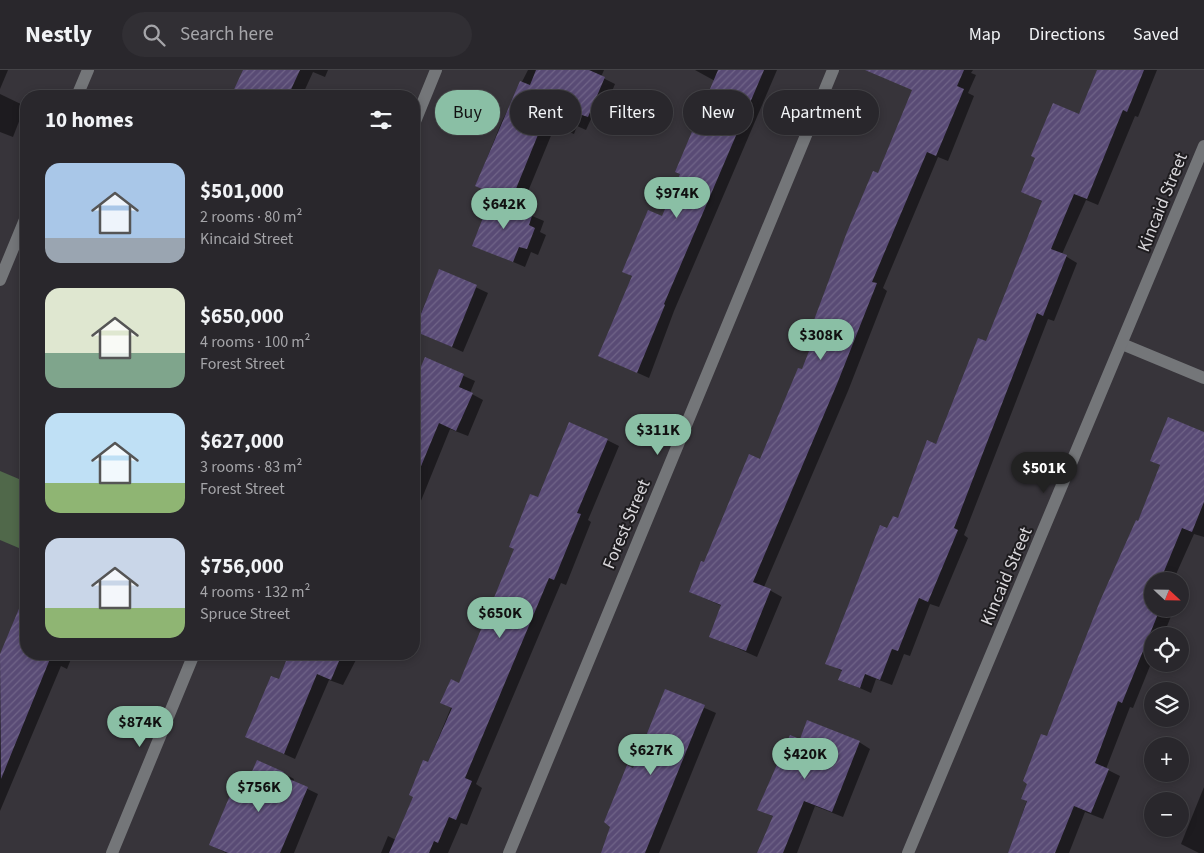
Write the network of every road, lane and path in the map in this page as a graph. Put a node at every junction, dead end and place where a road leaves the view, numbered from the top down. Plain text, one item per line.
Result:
1 (88, 70) edge
2 (436, 70) edge
3 (834, 70) edge
4 (80, 90) edge
5 (420, 109) edge
6 (1204, 146) edge
7 (20, 232) edge
8 (0, 280) edge
9 (1122, 344) junction
10 (1204, 378) edge
11 (192, 660) edge
12 (112, 853) edge
13 (509, 853) edge
14 (908, 853) edge

1 - 4 street
2 - 5 street
3 - 13 street, Forest Street
6 - 9 street, Kincaid Street
7 - 8 street
9 - 10 street
9 - 14 street, Kincaid Street
11 - 12 street

